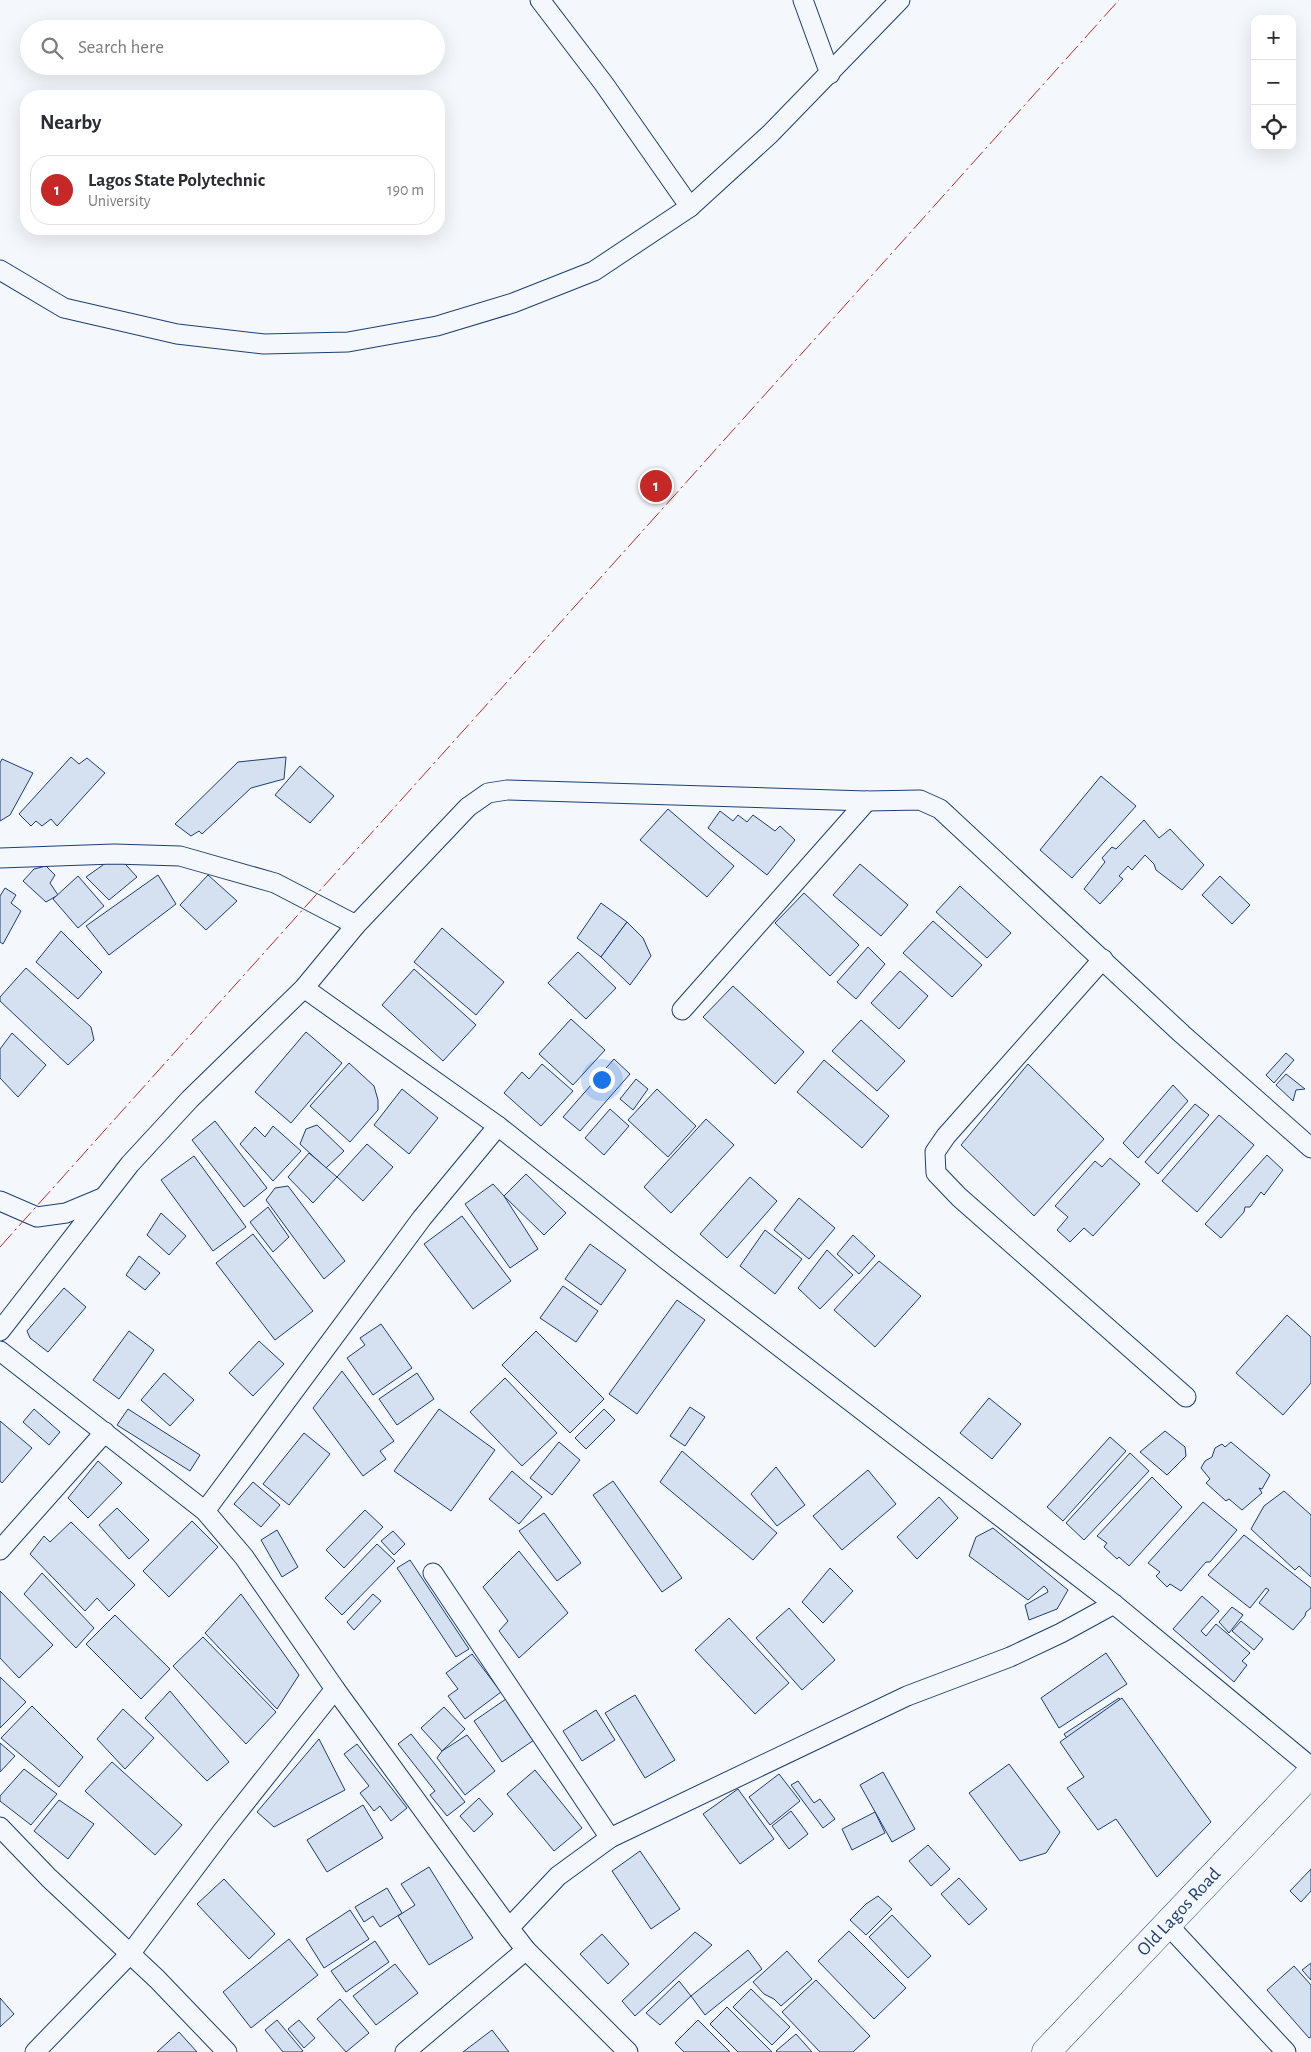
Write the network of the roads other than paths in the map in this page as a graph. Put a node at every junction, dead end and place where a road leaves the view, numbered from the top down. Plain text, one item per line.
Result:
1 (540, 0) edge
2 (803, 0) edge
3 (900, 0) edge
4 (830, 74) junction
5 (690, 207) junction
6 (0, 270) edge
7 (866, 801) junction
8 (0, 858) edge
9 (356, 925) junction
10 (1103, 959) junction
11 (304, 988) junction
12 (682, 1010) dead end
13 (498, 1126) junction
14 (1311, 1148) edge
15 (102, 1198) junction
16 (0, 1202) edge
17 (1, 1324) edge
18 (0, 1351) edge
19 (1186, 1396) dead end
20 (106, 1432) junction
21 (205, 1511) junction
22 (0, 1550) edge
23 (433, 1573) dead end
24 (1114, 1604) junction
25 (335, 1689) junction
26 (1311, 1767) edge
27 (1311, 1773) edge
28 (0, 1827) edge
29 (610, 1838) junction
30 (1167, 1924) junction
31 (509, 1928) junction
32 (526, 1950) junction
33 (130, 1954) junction
34 (34, 2052) edge
35 (227, 2052) edge
36 (405, 2052) edge
37 (628, 2052) edge
38 (1046, 2052) edge
39 (1286, 2052) edge

1 - 5 street
2 - 4 street
3 - 4 street
4 - 5 street
5 - 6 street
7 - 9 street
7 - 10 street
7 - 12 street
8 - 9 street
9 - 11 street
10 - 14 street
10 - 19 street
11 - 13 street
11 - 15 street
13 - 21 street
13 - 24 street
15 - 16 street
15 - 17 street
18 - 20 street
20 - 21 street
20 - 22 street
21 - 25 street
23 - 29 street
24 - 26 street
24 - 29 street
25 - 31 street
25 - 33 street
27 - 30 main road, Old Lagos Road
28 - 33 street
29 - 31 street
30 - 38 main road, Old Lagos Road
30 - 39 street
31 - 32 street
32 - 36 street
32 - 37 street
33 - 34 street
33 - 35 street

